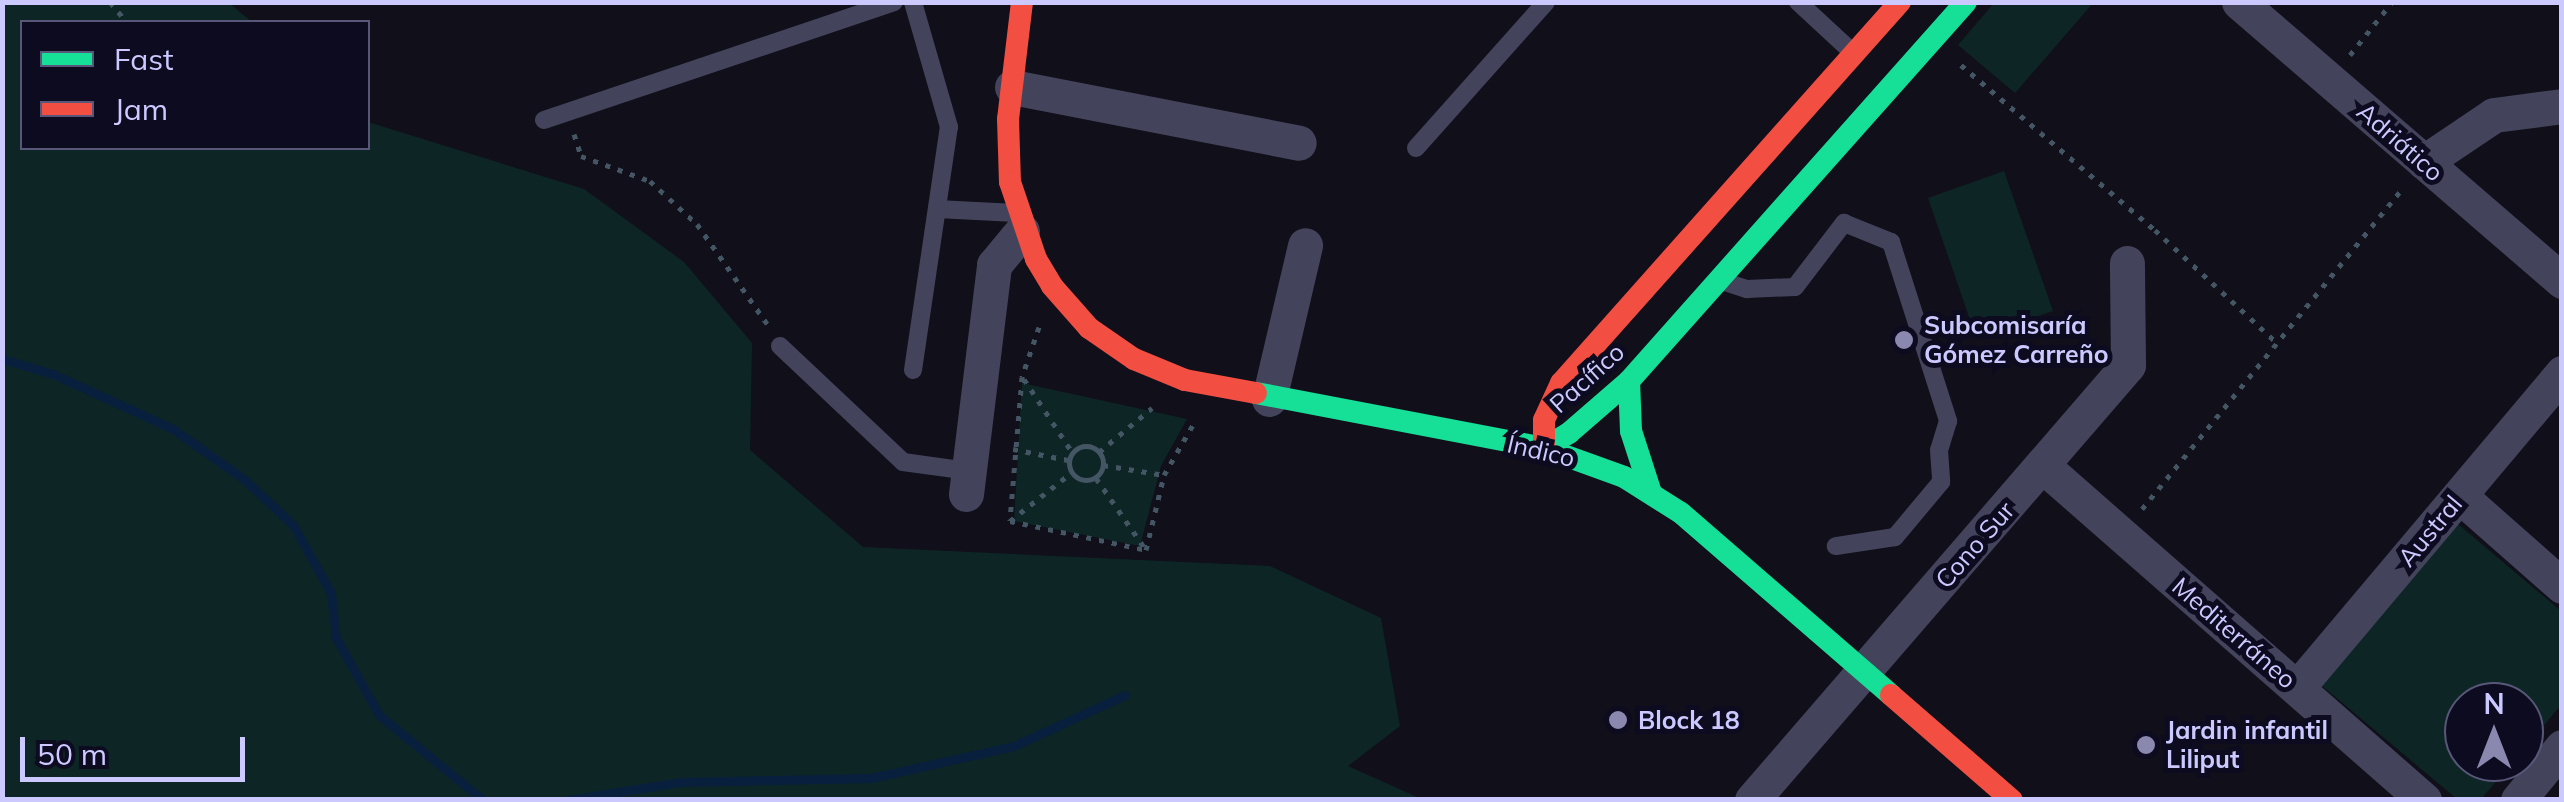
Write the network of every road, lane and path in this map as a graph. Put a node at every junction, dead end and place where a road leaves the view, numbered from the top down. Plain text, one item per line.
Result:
1 (894, 2) edge
2 (913, 2) edge
3 (1022, 2) edge
4 (1546, 2) edge
5 (1798, 2) edge
6 (1900, 2) edge
7 (1966, 2) edge
8 (2240, 2) edge
9 (2392, 2) edge
10 (1932, 40) junction
11 (1870, 73) junction
12 (2329, 80) junction
13 (1012, 87) junction
14 (2562, 106) edge
15 (566, 113) junction
16 (544, 120) dead end
17 (1300, 144) dead end
18 (1416, 148) dead end
19 (2424, 162) junction
20 (937, 208) junction
21 (1020, 222) junction
22 (1306, 245) dead end
23 (2127, 263) dead end
24 (1719, 280) junction
25 (2562, 281) edge
26 (1052, 286) junction
27 (2277, 343) junction
28 (780, 346) joint
29 (913, 370) dead end
30 (2562, 372) edge
31 (1022, 377) junction
32 (1184, 380) junction
33 (1629, 382) junction
34 (1561, 383) junction
35 (1214, 387) junction
36 (1269, 398) junction
37 (1528, 399) dead end
38 (1495, 413) dead end
39 (1443, 431) junction
40 (1544, 448) junction
41 (1013, 449) junction
42 (1072, 452) junction
43 (1099, 452) junction
44 (1068, 460) junction
45 (1103, 465) junction
46 (2043, 466) junction
47 (1071, 473) junction
48 (1164, 475) junction
49 (1096, 478) junction
50 (968, 482) joint
51 (1651, 493) junction
52 (2460, 496) junction
53 (1010, 521) junction
54 (2122, 534) junction
55 (1836, 546) dead end
56 (1146, 550) junction
57 (2562, 586) edge
58 (1866, 671) junction
59 (2297, 688) junction
60 (2562, 747) edge
61 (1752, 800) edge
62 (2012, 800) edge
63 (2424, 800) edge
64 (2518, 800) edge

1 - 15 lane
2 - 20 lane
3 - 13 street, Índico
4 - 18 lane
5 - 11 lane
6 - 11 street, Pacífico
7 - 10 street, Pacífico
8 - 12 street, Adriático
9 - 12 path
10 - 11 street, Pacífico
10 - 27 path
11 - 24 street, Pacífico
11 - 34 street, Pacífico
12 - 19 street, Adriático
13 - 17 street
13 - 21 street, Índico
14 - 19 street
15 - 16 lane
15 - 28 path
19 - 25 street, Adriático
19 - 27 path
20 - 21 lane
20 - 29 lane
21 - 26 street, Índico
21 - 50 street
22 - 36 street
23 - 46 street, Cono Sur
24 - 33 street, Pacífico
24 - 55 lane
26 - 31 path
26 - 32 street, Índico
27 - 54 path
28 - 50 lane
30 - 52 street, Austral
31 - 41 path
31 - 42 path
32 - 35 street, Índico
32 - 43 path
33 - 40 street, Pacífico
33 - 51 street
34 - 37 street
34 - 40 street, Pacífico
35 - 36 street, Índico
35 - 48 path
36 - 39 street, Índico
38 - 39 street
39 - 40 street, Índico
40 - 51 street, Índico
41 - 44 path
41 - 53 path
42 - 43 path
42 - 44 path
43 - 45 path
44 - 47 path
45 - 48 path
45 - 49 path
46 - 54 street, Mediterráneo
46 - 58 street, Cono Sur
47 - 49 path
47 - 53 path
48 - 56 path
49 - 56 path
51 - 58 street, Índico
52 - 57 street
52 - 59 street, Austral
53 - 56 path
54 - 59 street, Mediterráneo
58 - 61 street, Cono Sur
58 - 62 street, Índico
59 - 63 street, Mediterráneo
60 - 64 street

